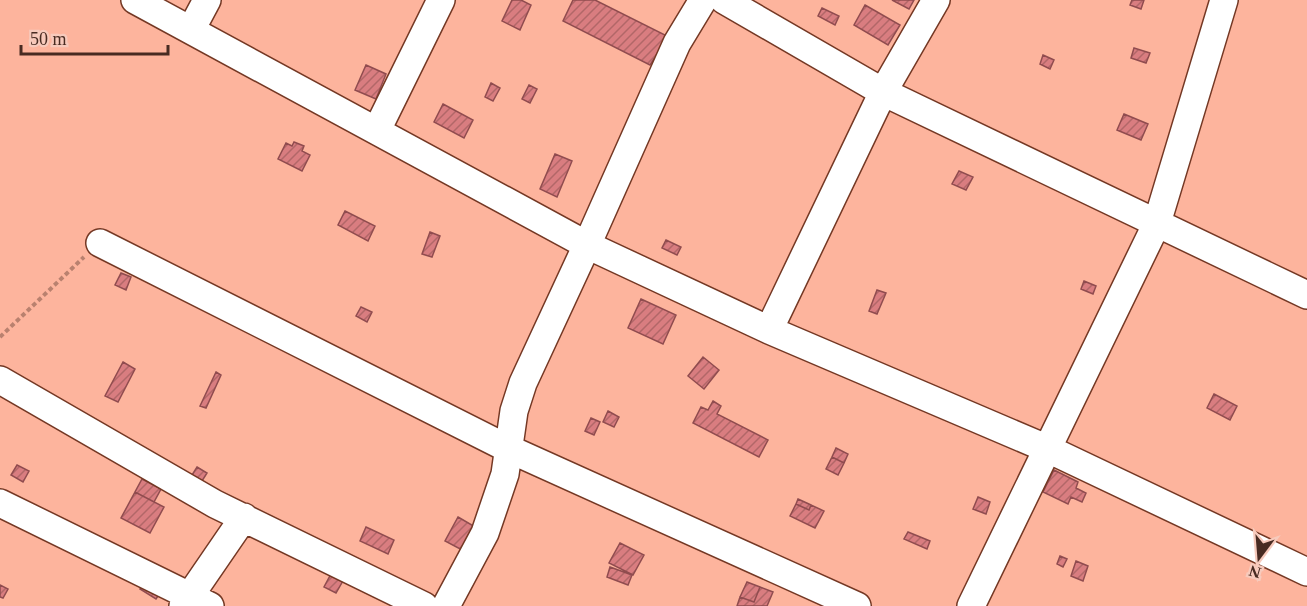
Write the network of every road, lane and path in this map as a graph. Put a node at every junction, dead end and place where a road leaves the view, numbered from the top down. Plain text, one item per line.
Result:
1 (135, 0) edge
2 (207, 0) edge
3 (441, 0) edge
4 (703, 0) edge
5 (724, 0) edge
6 (936, 0) edge
7 (1224, 0) edge
8 (191, 30) junction
9 (883, 92) junction
10 (377, 130) junction
11 (1157, 223) junction
12 (100, 243) joint
13 (587, 245) junction
14 (1307, 295) edge
15 (769, 330) junction
16 (0, 337) edge
17 (0, 380) edge
18 (509, 449) junction
19 (1048, 449) junction
20 (0, 503) edge
21 (244, 517) junction
22 (1307, 572) edge
23 (194, 603) edge
24 (424, 606) edge
25 (446, 606) edge
26 (857, 606) edge
27 (971, 606) edge

1 - 8 street
2 - 8 street
3 - 10 street
4 - 13 street
5 - 9 street
6 - 9 street
7 - 11 street
8 - 10 street
9 - 11 street
9 - 15 street
10 - 13 street
11 - 14 street
11 - 19 street
12 - 16 path
12 - 18 street
13 - 15 street
13 - 18 street
15 - 19 street
17 - 21 street
18 - 25 street
18 - 26 street
19 - 22 street
19 - 27 street
20 - 23 street
21 - 23 street
21 - 24 street

